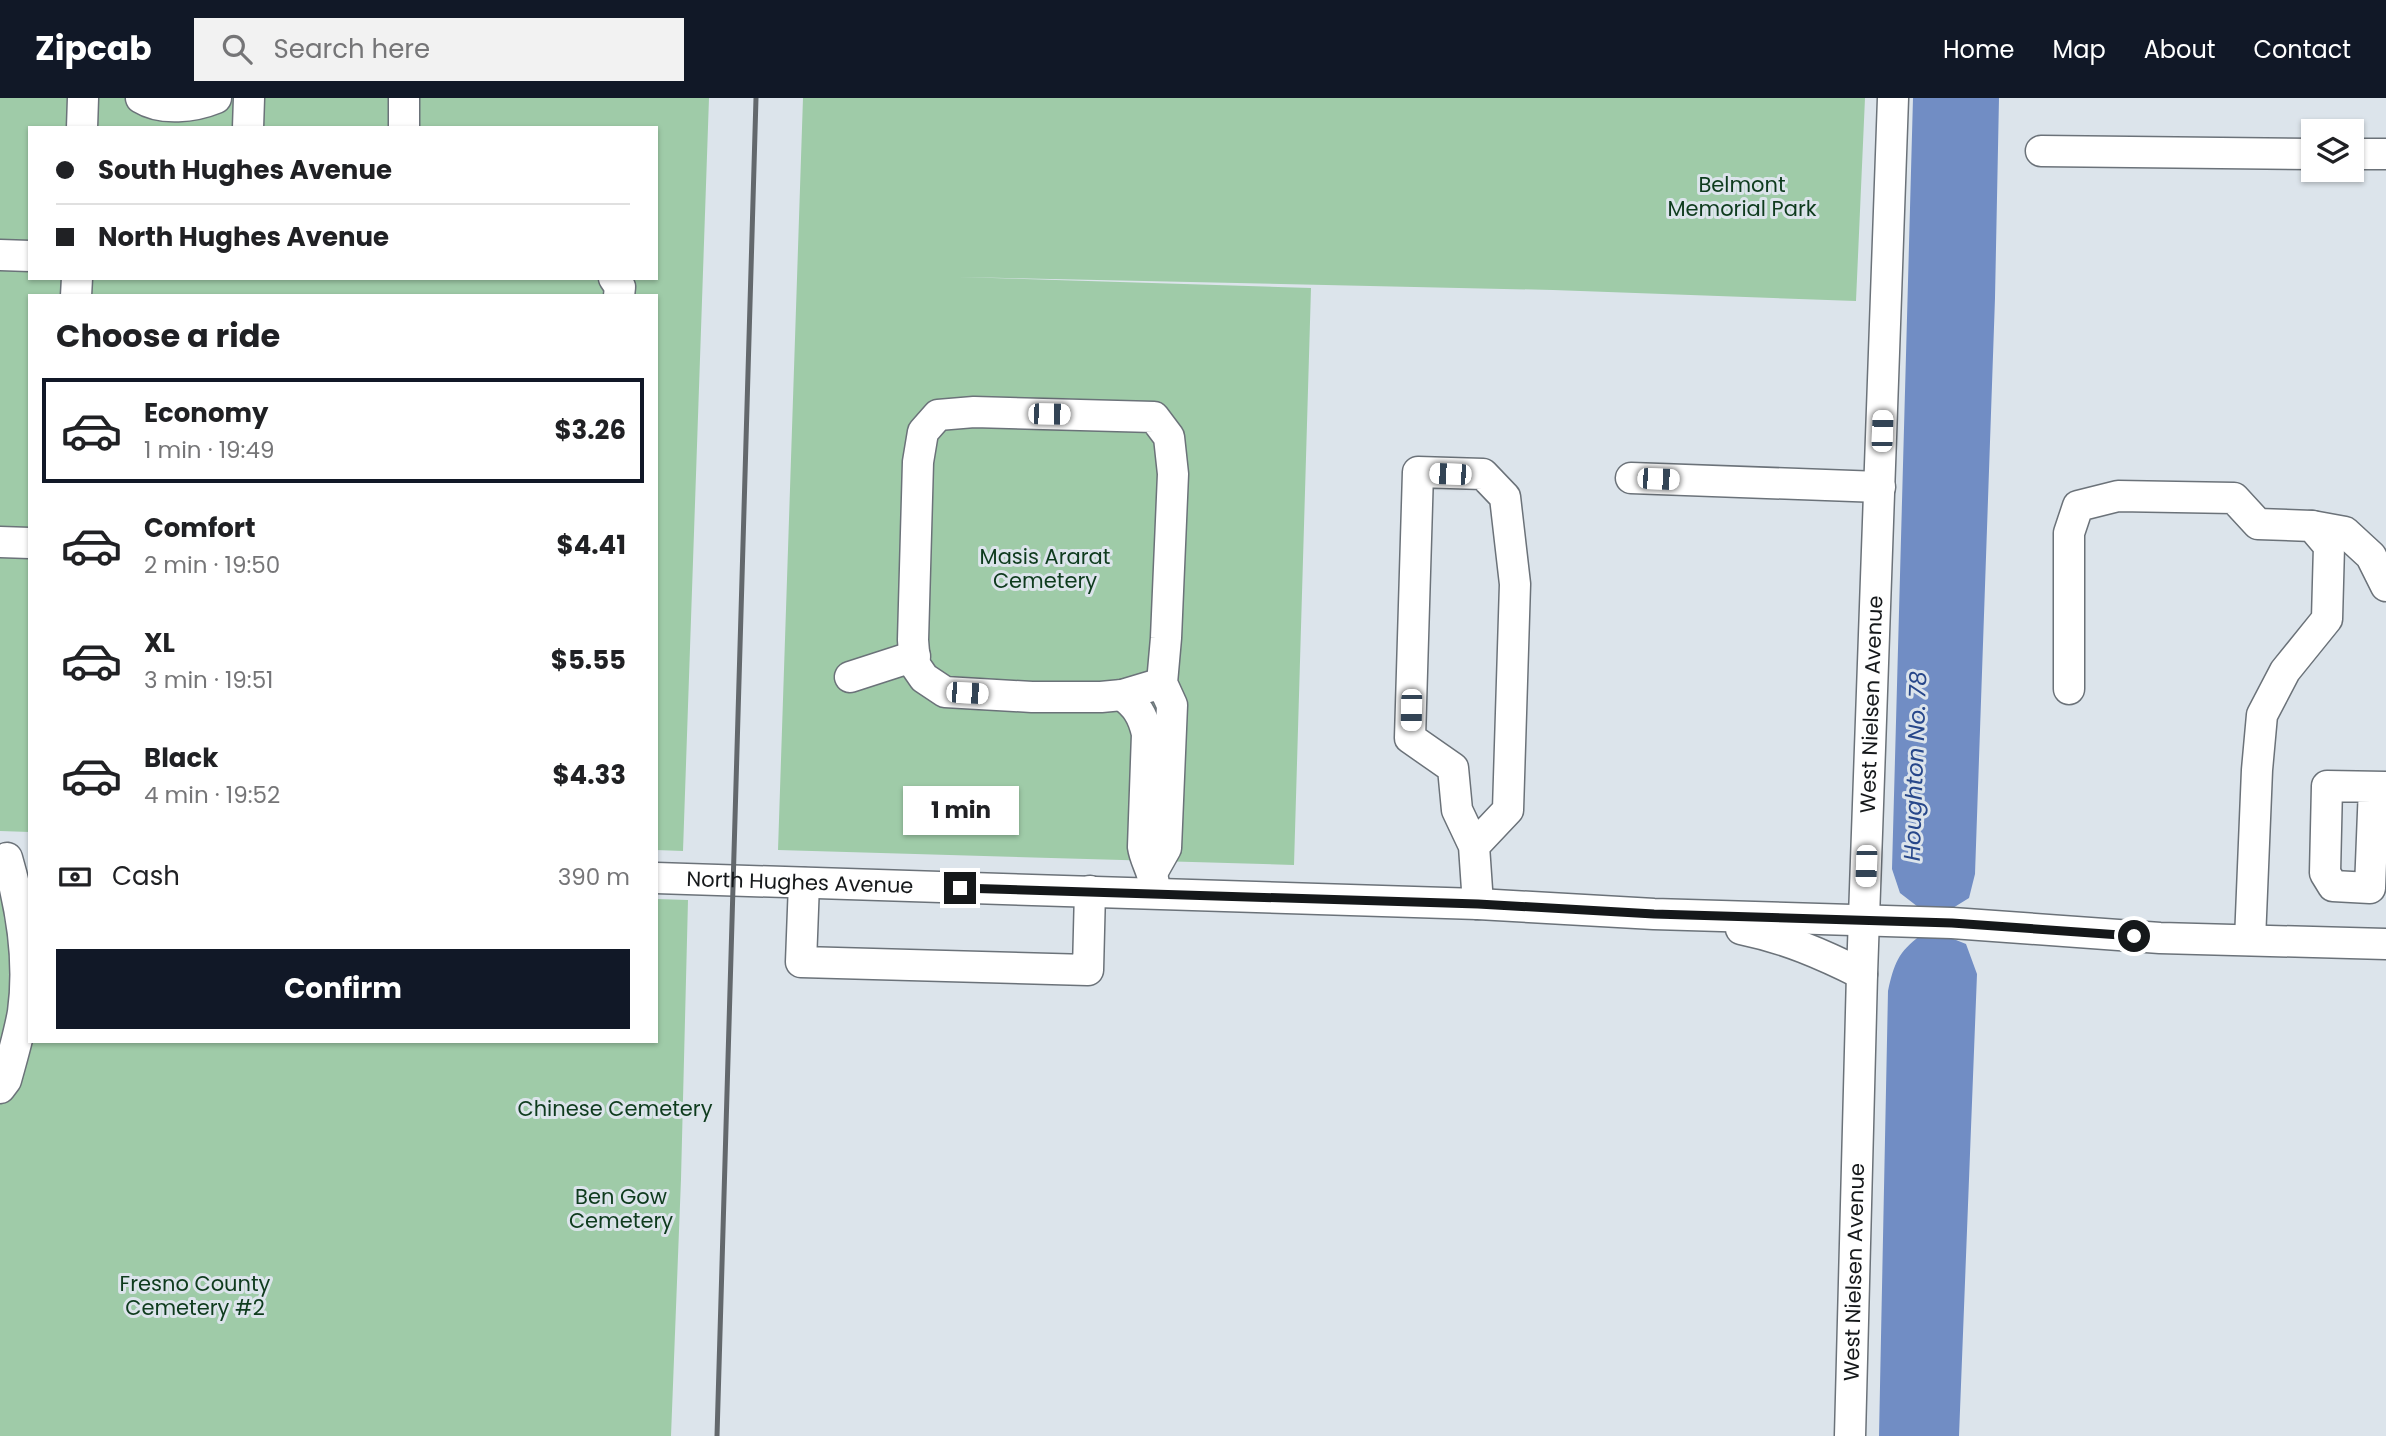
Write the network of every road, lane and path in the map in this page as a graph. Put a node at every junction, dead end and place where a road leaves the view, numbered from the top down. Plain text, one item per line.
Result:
1 (82, 98) edge
2 (141, 98) edge
3 (216, 98) edge
4 (249, 98) edge
5 (404, 98) edge
6 (1893, 98) edge
7 (82, 126) edge
8 (248, 126) edge
9 (404, 126) edge
10 (2042, 150) dead end
11 (2301, 153) edge
12 (2364, 154) edge
13 (2386, 154) edge
14 (0, 255) edge
15 (28, 256) edge
16 (1630, 478) dead end
17 (1880, 487) junction
18 (2321, 536) junction
19 (0, 542) edge
20 (28, 542) edge
21 (2386, 586) edge
22 (915, 656) junction
23 (850, 677) dead end
24 (1163, 682) junction
25 (2069, 688) dead end
26 (1122, 695) junction
27 (1474, 846) junction
28 (12, 858) edge
29 (658, 878) edge
30 (1154, 882) junction
31 (804, 883) junction
32 (1090, 891) junction
33 (1478, 904) junction
34 (1654, 914) junction
35 (1865, 920) junction
36 (2250, 940) junction
37 (2386, 944) edge
38 (1862, 974) junction
39 (0, 1088) edge
40 (1850, 1436) edge

1 - 7 street
2 - 3 street
4 - 8 street
5 - 9 street
6 - 17 street, West Nielsen Avenue
10 - 11 street
12 - 13 street
14 - 15 street
16 - 17 street
17 - 35 street, West Nielsen Avenue
18 - 21 street
18 - 25 street
18 - 36 street
19 - 20 street
22 - 23 street
22 - 24 street
22 - 26 street
24 - 26 street
24 - 30 street
26 - 30 street
27 - 27 street
27 - 33 street
28 - 39 street
29 - 31 street, North Hughes Avenue
30 - 32 street, North Hughes Avenue
30 - 33 street, North Hughes Avenue
31 - 32 street, North Hughes Avenue
31 - 32 street
33 - 34 street, North Hughes Avenue
34 - 35 street, North Hughes Avenue
34 - 38 street
35 - 36 street, North Hughes Avenue
35 - 38 street, West Nielsen Avenue
36 - 37 street, North Hughes Avenue
38 - 40 street, West Nielsen Avenue

